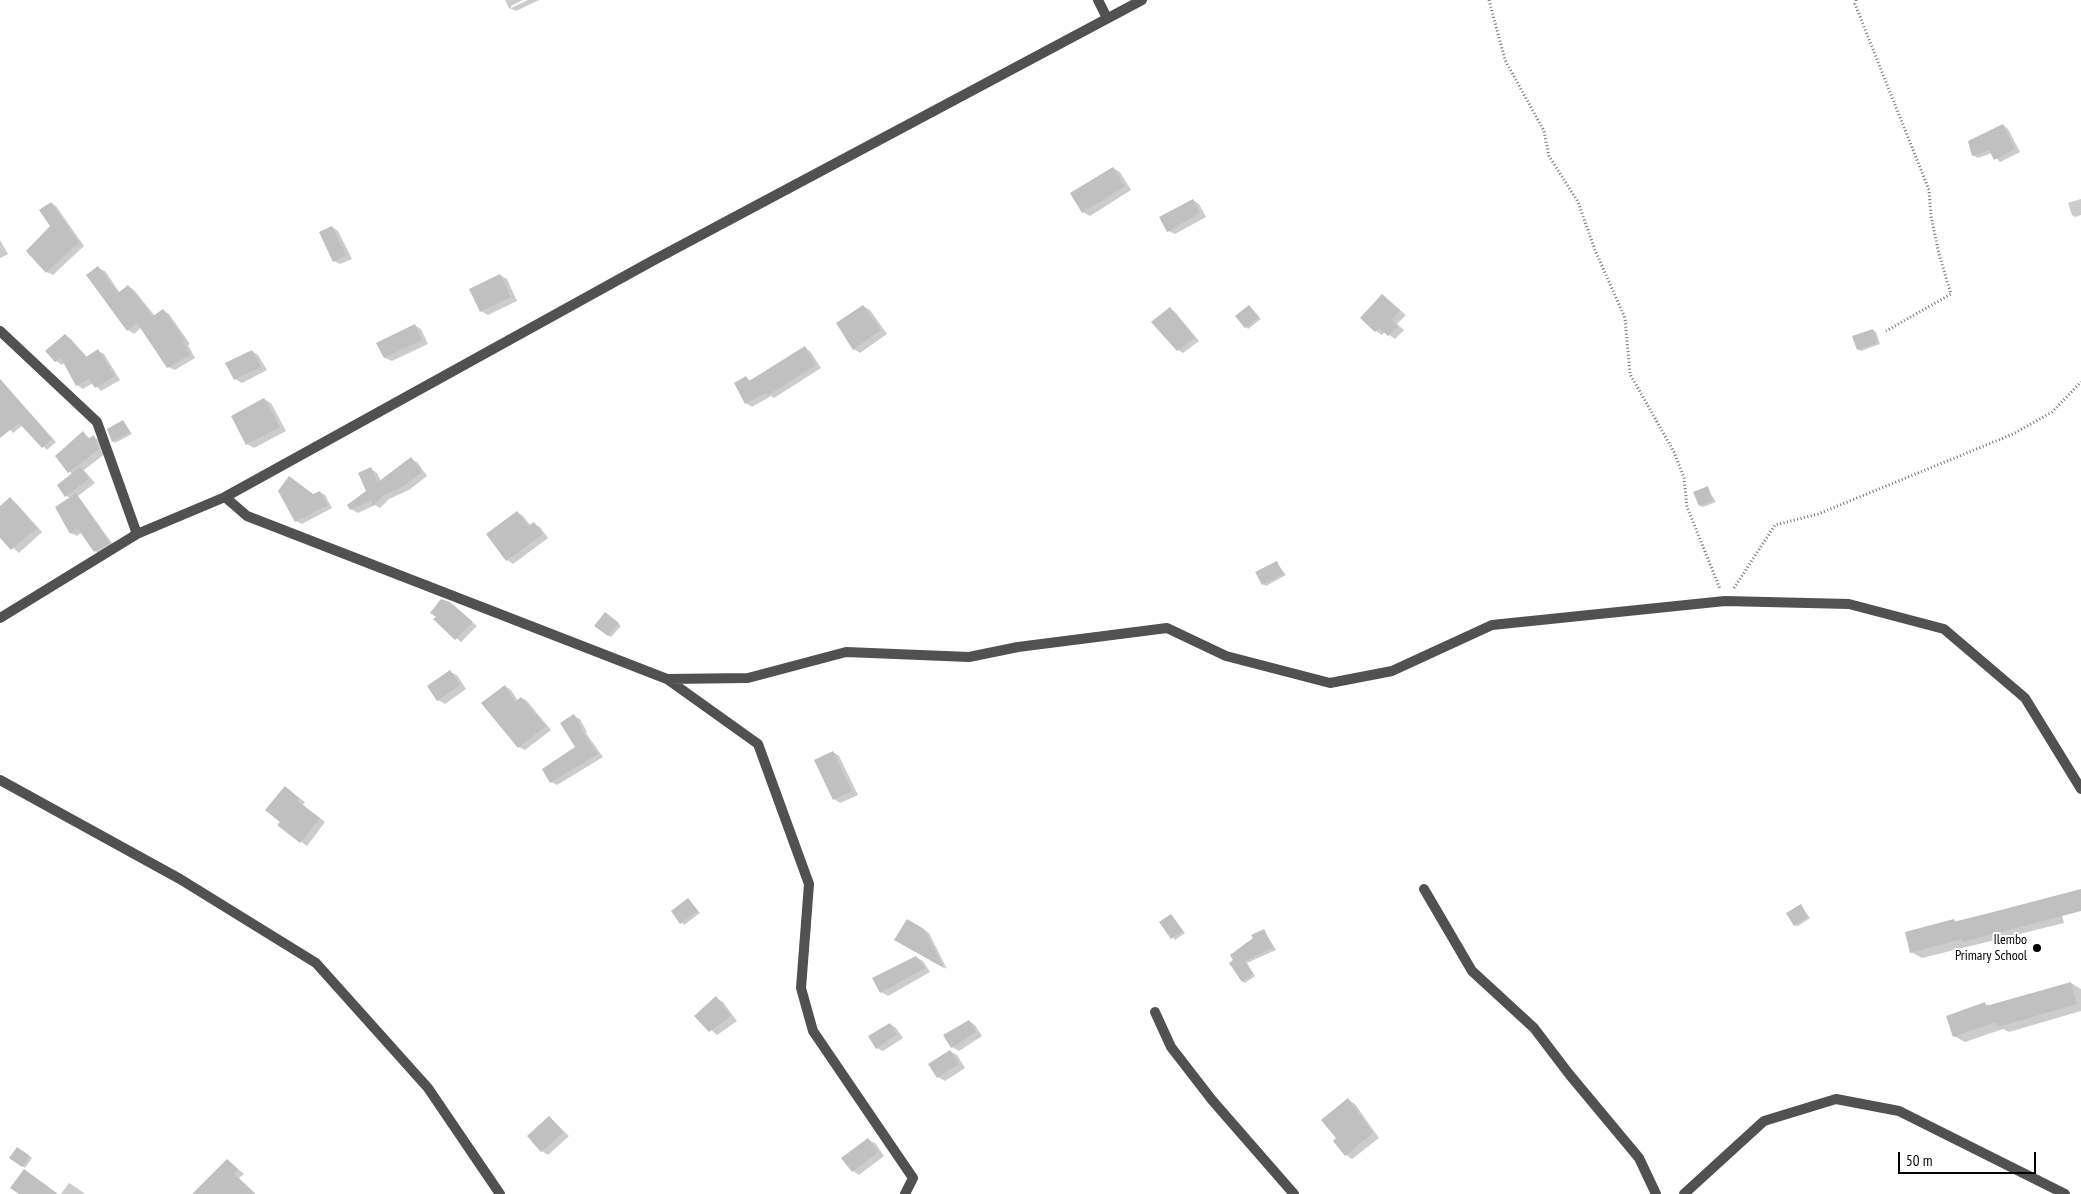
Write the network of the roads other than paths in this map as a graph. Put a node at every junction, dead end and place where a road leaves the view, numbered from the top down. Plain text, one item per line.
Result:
1 (1098, 0) edge
2 (1142, 0) edge
3 (1107, 18) junction
4 (0, 331) edge
5 (224, 497) junction
6 (137, 534) junction
7 (0, 618) edge
8 (667, 679) junction
9 (0, 780) edge
10 (2081, 789) edge
11 (1424, 889) dead end
12 (1155, 1012) dead end
13 (1291, 1193) edge
14 (500, 1194) edge
15 (905, 1194) edge
16 (1656, 1194) edge
17 (1684, 1194) edge
18 (2065, 1194) edge

1 - 3 street
2 - 3 street
3 - 5 street
4 - 6 street
5 - 6 street
5 - 8 street
6 - 7 street
8 - 10 street
8 - 15 street
9 - 14 street
11 - 16 street
12 - 13 street
17 - 18 street

